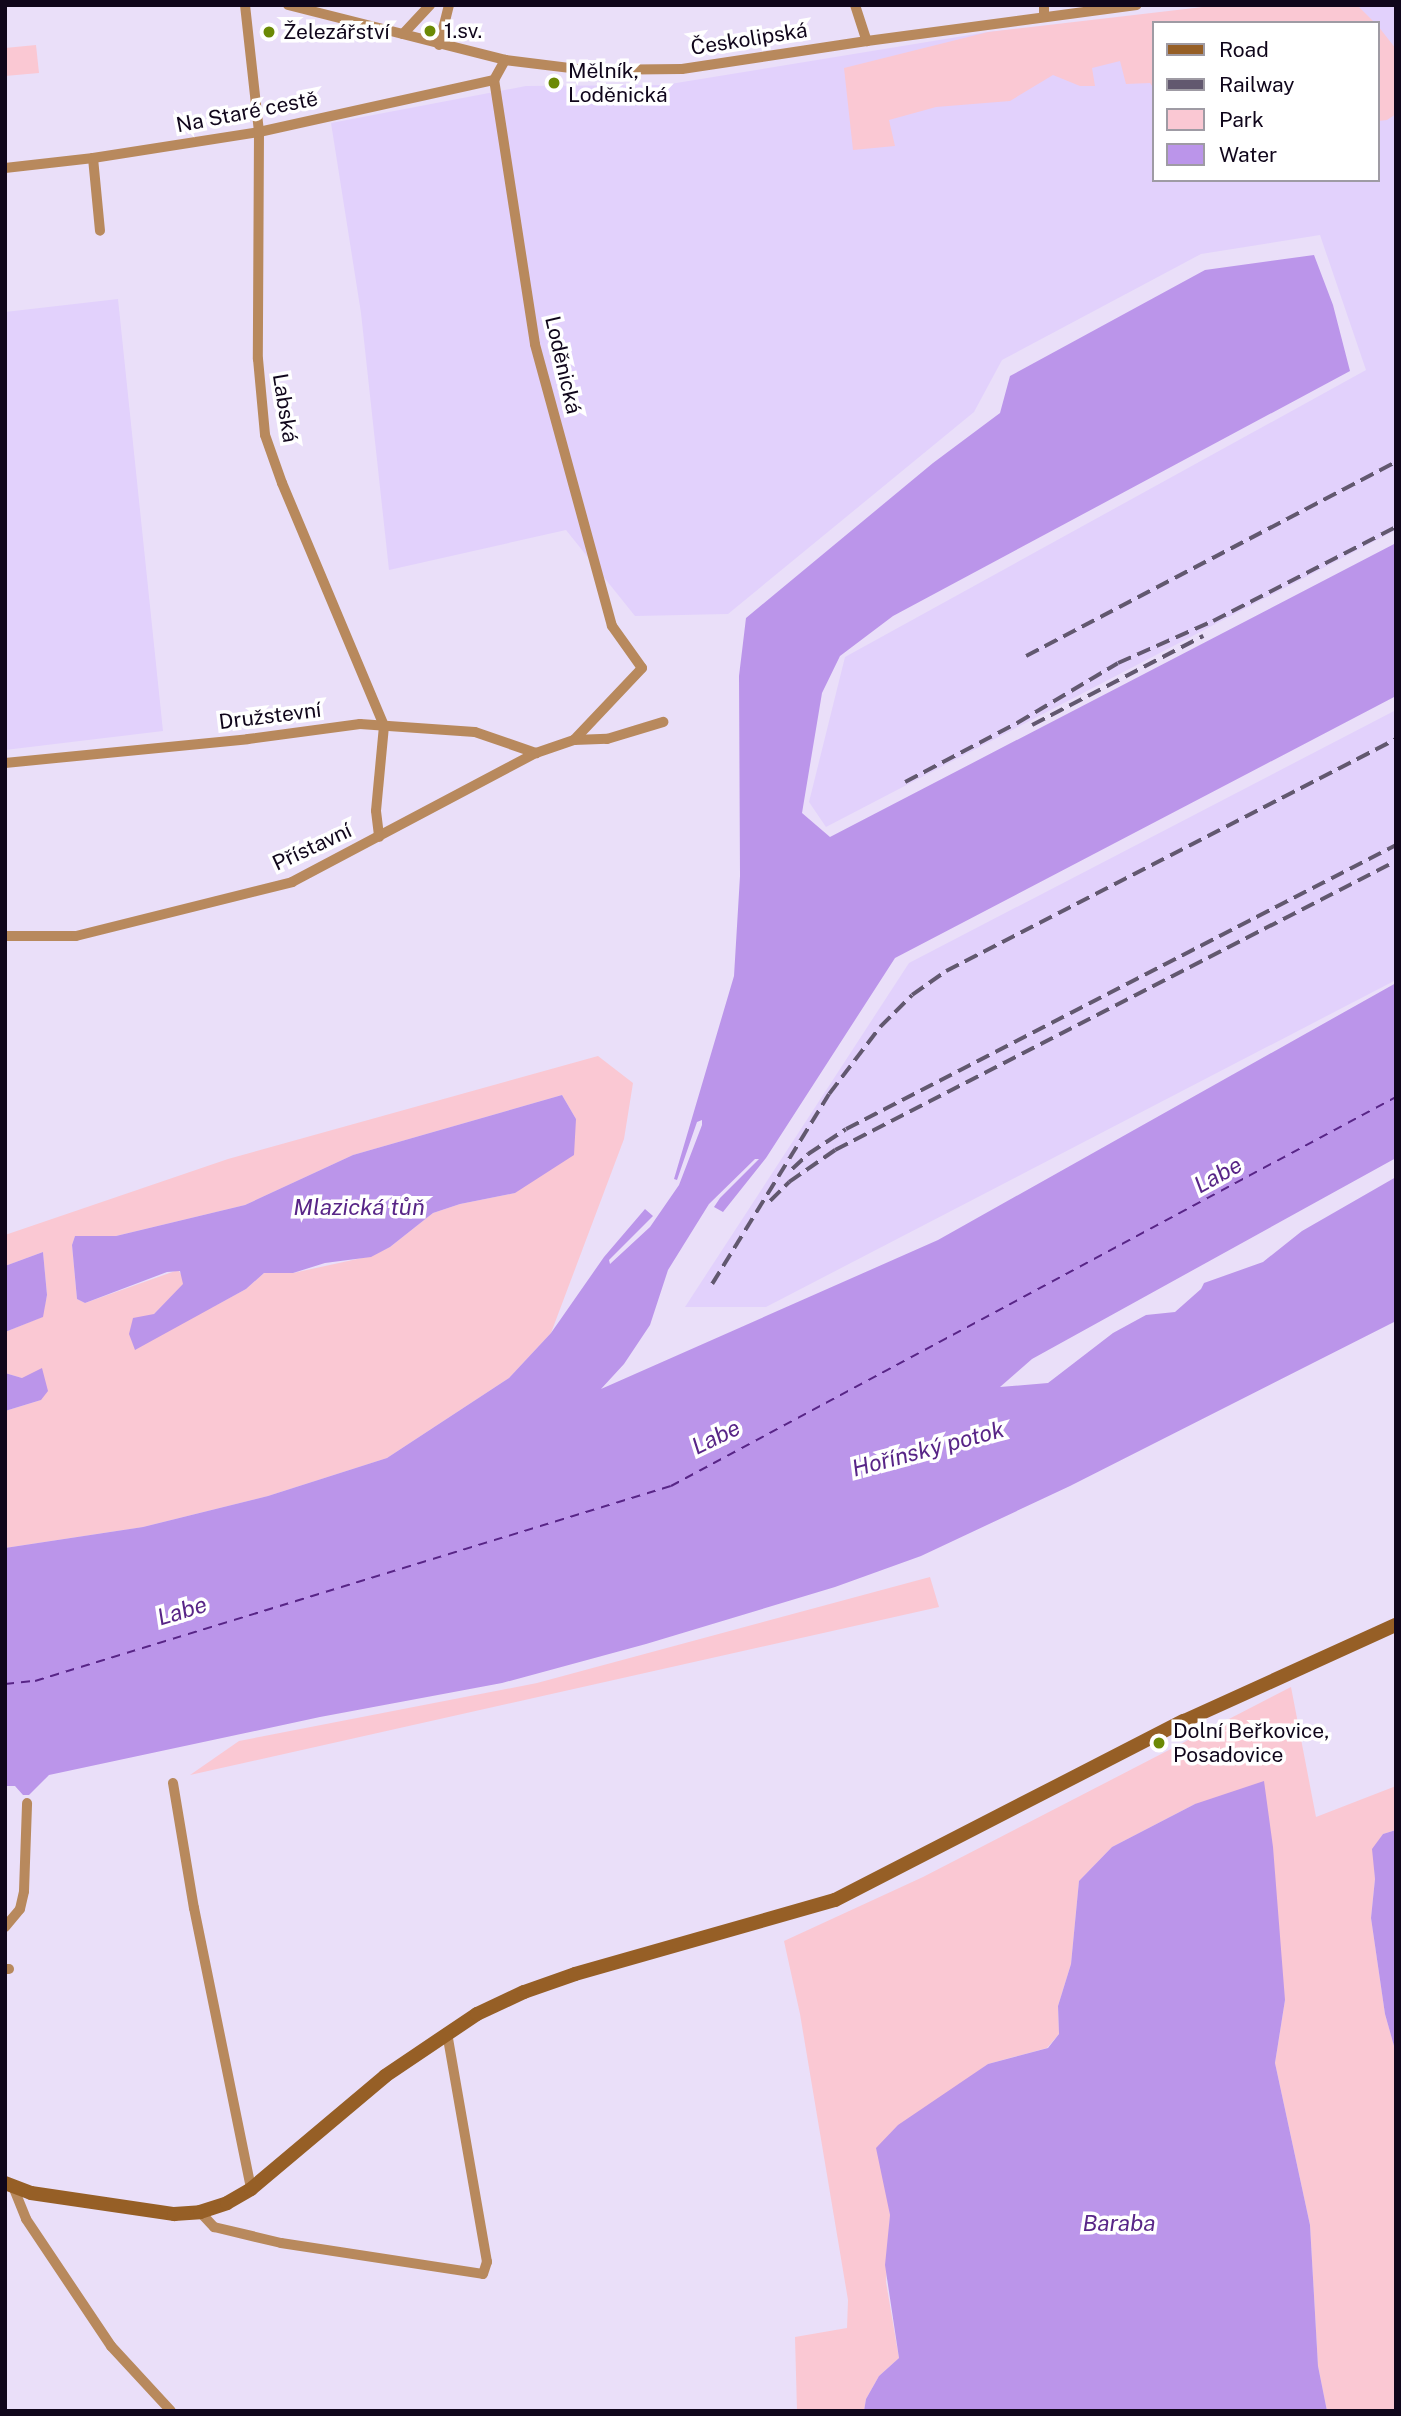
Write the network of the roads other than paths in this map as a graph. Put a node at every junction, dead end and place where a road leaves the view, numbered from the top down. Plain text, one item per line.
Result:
1 (245, 5) edge
2 (288, 5) edge
3 (430, 5) edge
4 (449, 5) edge
5 (855, 5) edge
6 (1044, 5) edge
7 (1137, 5) edge
8 (1044, 18) junction
9 (402, 34) junction
10 (867, 41) junction
11 (439, 45) junction
12 (505, 60) junction
13 (494, 80) junction
14 (259, 132) junction
15 (93, 158) junction
16 (5, 168) edge
17 (100, 231) dead end
18 (642, 668) joint
19 (663, 722) dead end
20 (384, 726) junction
21 (574, 740) junction
22 (536, 752) junction
23 (5, 763) edge
24 (379, 836) junction
25 (5, 936) edge
26 (1396, 1625) edge
27 (173, 1783) dead end
28 (27, 1803) dead end
29 (5, 1927) edge
30 (447, 2032) junction
31 (10, 2186) edge
32 (251, 2189) junction
33 (200, 2212) junction
34 (171, 2411) edge

1 - 14 street, Labská
2 - 9 street, Českolipská
3 - 9 street
4 - 11 street
5 - 10 street
6 - 8 street
7 - 8 street, Českolipská
8 - 10 street, Českolipská
9 - 11 street, Českolipská
10 - 12 street, Českolipská
11 - 12 street, Českolipská
12 - 13 street
13 - 14 street, Na Staré cestě
13 - 18 street, Loděnická
14 - 15 street, Na Staré cestě
14 - 20 street, Labská
15 - 16 street, Na Staré cestě
15 - 17 street
18 - 21 street, Přístavní
19 - 21 street, Přístavní
20 - 22 street, Družstevní
20 - 23 street, Družstevní
20 - 24 street, Labská
21 - 22 street, Přístavní
22 - 24 street, Přístavní
24 - 25 street, Přístavní
26 - 30 street
27 - 32 street
28 - 29 street
30 - 32 street
30 - 33 street
31 - 33 street
31 - 34 street
32 - 33 street

